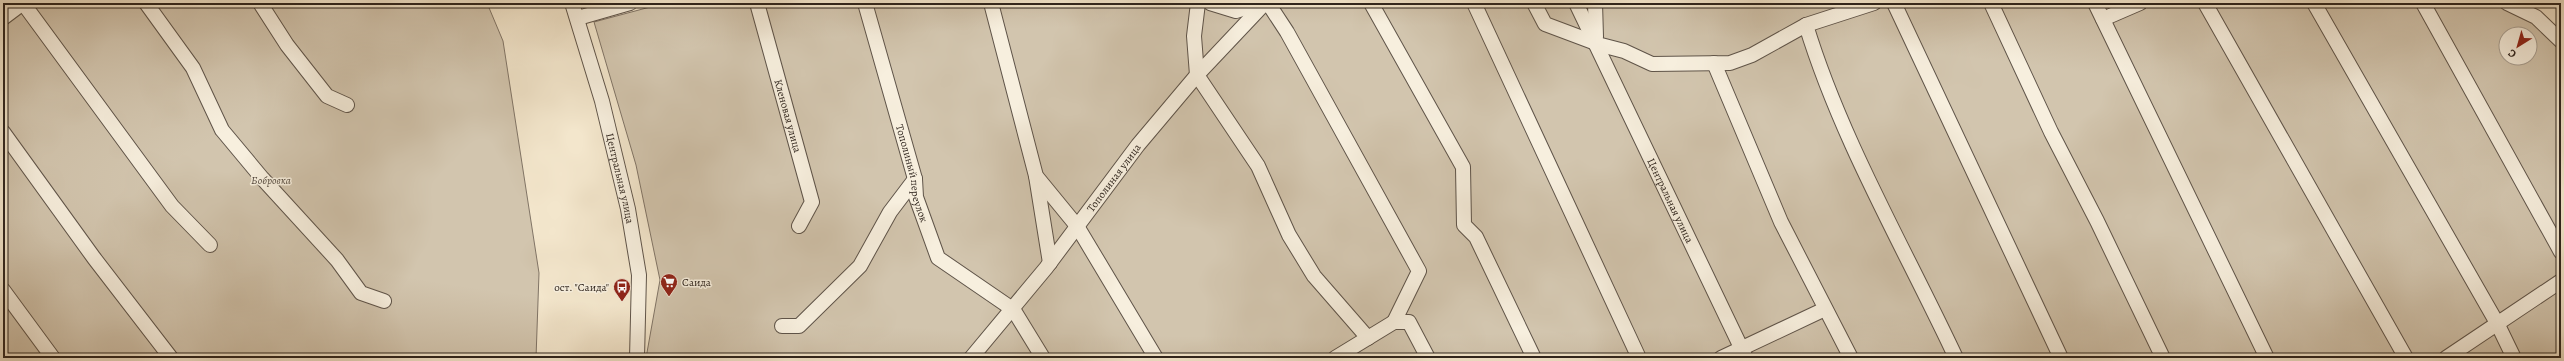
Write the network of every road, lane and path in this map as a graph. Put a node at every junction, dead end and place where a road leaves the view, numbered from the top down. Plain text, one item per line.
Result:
1 (23, 3) edge
2 (146, 3) edge
3 (260, 3) edge
4 (572, 3) edge
5 (630, 3) edge
6 (757, 3) edge
7 (865, 3) edge
8 (991, 3) edge
9 (1198, 3) edge
10 (1210, 3) edge
11 (1260, 3) edge
12 (1265, 3) edge
13 (1268, 3) edge
14 (1371, 3) edge
15 (1474, 3) edge
16 (1534, 3) edge
17 (1576, 3) edge
18 (1595, 3) edge
19 (1874, 3) edge
20 (1894, 3) edge
21 (1991, 3) edge
22 (2095, 3) edge
23 (2140, 3) edge
24 (2205, 3) edge
25 (2314, 3) edge
26 (2423, 3) edge
27 (2507, 3) edge
28 (3, 18) edge
29 (578, 18) junction
30 (2103, 19) junction
31 (1806, 25) junction
32 (2561, 41) edge
33 (1596, 42) junction
34 (1714, 63) junction
35 (1197, 75) junction
36 (347, 105) dead end
37 (3, 132) edge
38 (1036, 176) junction
39 (915, 179) junction
40 (799, 226) dead end
41 (1077, 226) junction
42 (210, 245) dead end
43 (2561, 252) edge
44 (1050, 263) junction
45 (2561, 281) edge
46 (3, 290) edge
47 (384, 301) dead end
48 (1012, 308) junction
49 (1825, 309) junction
50 (1394, 322) junction
51 (2497, 323) junction
52 (782, 326) dead end
53 (1368, 338) junction
54 (1743, 353) edge
55 (979, 355) edge
56 (53, 358) edge
57 (172, 358) edge
58 (637, 358) edge
59 (1043, 358) edge
60 (1156, 358) edge
61 (1335, 358) edge
62 (1428, 358) edge
63 (1534, 358) edge
64 (1639, 358) edge
65 (1721, 358) edge
66 (1850, 358) edge
67 (1956, 358) edge
68 (2062, 358) edge
69 (2163, 358) edge
70 (2267, 358) edge
71 (2406, 358) edge
72 (2446, 358) edge
73 (2514, 358) edge

1 - 28 street
1 - 42 street
2 - 47 street
3 - 36 street
4 - 29 street, Центральная улица
5 - 29 street
6 - 40 street, Кленовая улица
7 - 39 street, Тополиный переулок
8 - 38 street
9 - 35 street
10 - 11 street
12 - 35 street, Тополиная улица
13 - 50 street
14 - 63 street
15 - 64 street
16 - 33 street
17 - 33 street, Центральная улица
18 - 33 street
19 - 31 street
20 - 68 street
21 - 69 street
22 - 30 street
23 - 30 street
24 - 71 street
25 - 51 street
26 - 43 street
27 - 32 street
29 - 58 street, Центральная улица
30 - 70 street
31 - 34 street
31 - 67 street
33 - 34 street
33 - 54 street, Центральная улица
34 - 49 street
35 - 41 street, Тополиная улица
35 - 53 street
37 - 57 street
38 - 41 street
38 - 44 street
39 - 48 street, Тополиный переулок
39 - 52 street
41 - 44 street, Тополиная улица
41 - 60 street
44 - 48 street, Тополиная улица
45 - 51 street
46 - 56 street
48 - 55 street, Тополиная улица
48 - 59 street
49 - 54 street
49 - 66 street
50 - 53 street
50 - 62 street
51 - 72 street
51 - 73 street
53 - 61 street
54 - 65 street

